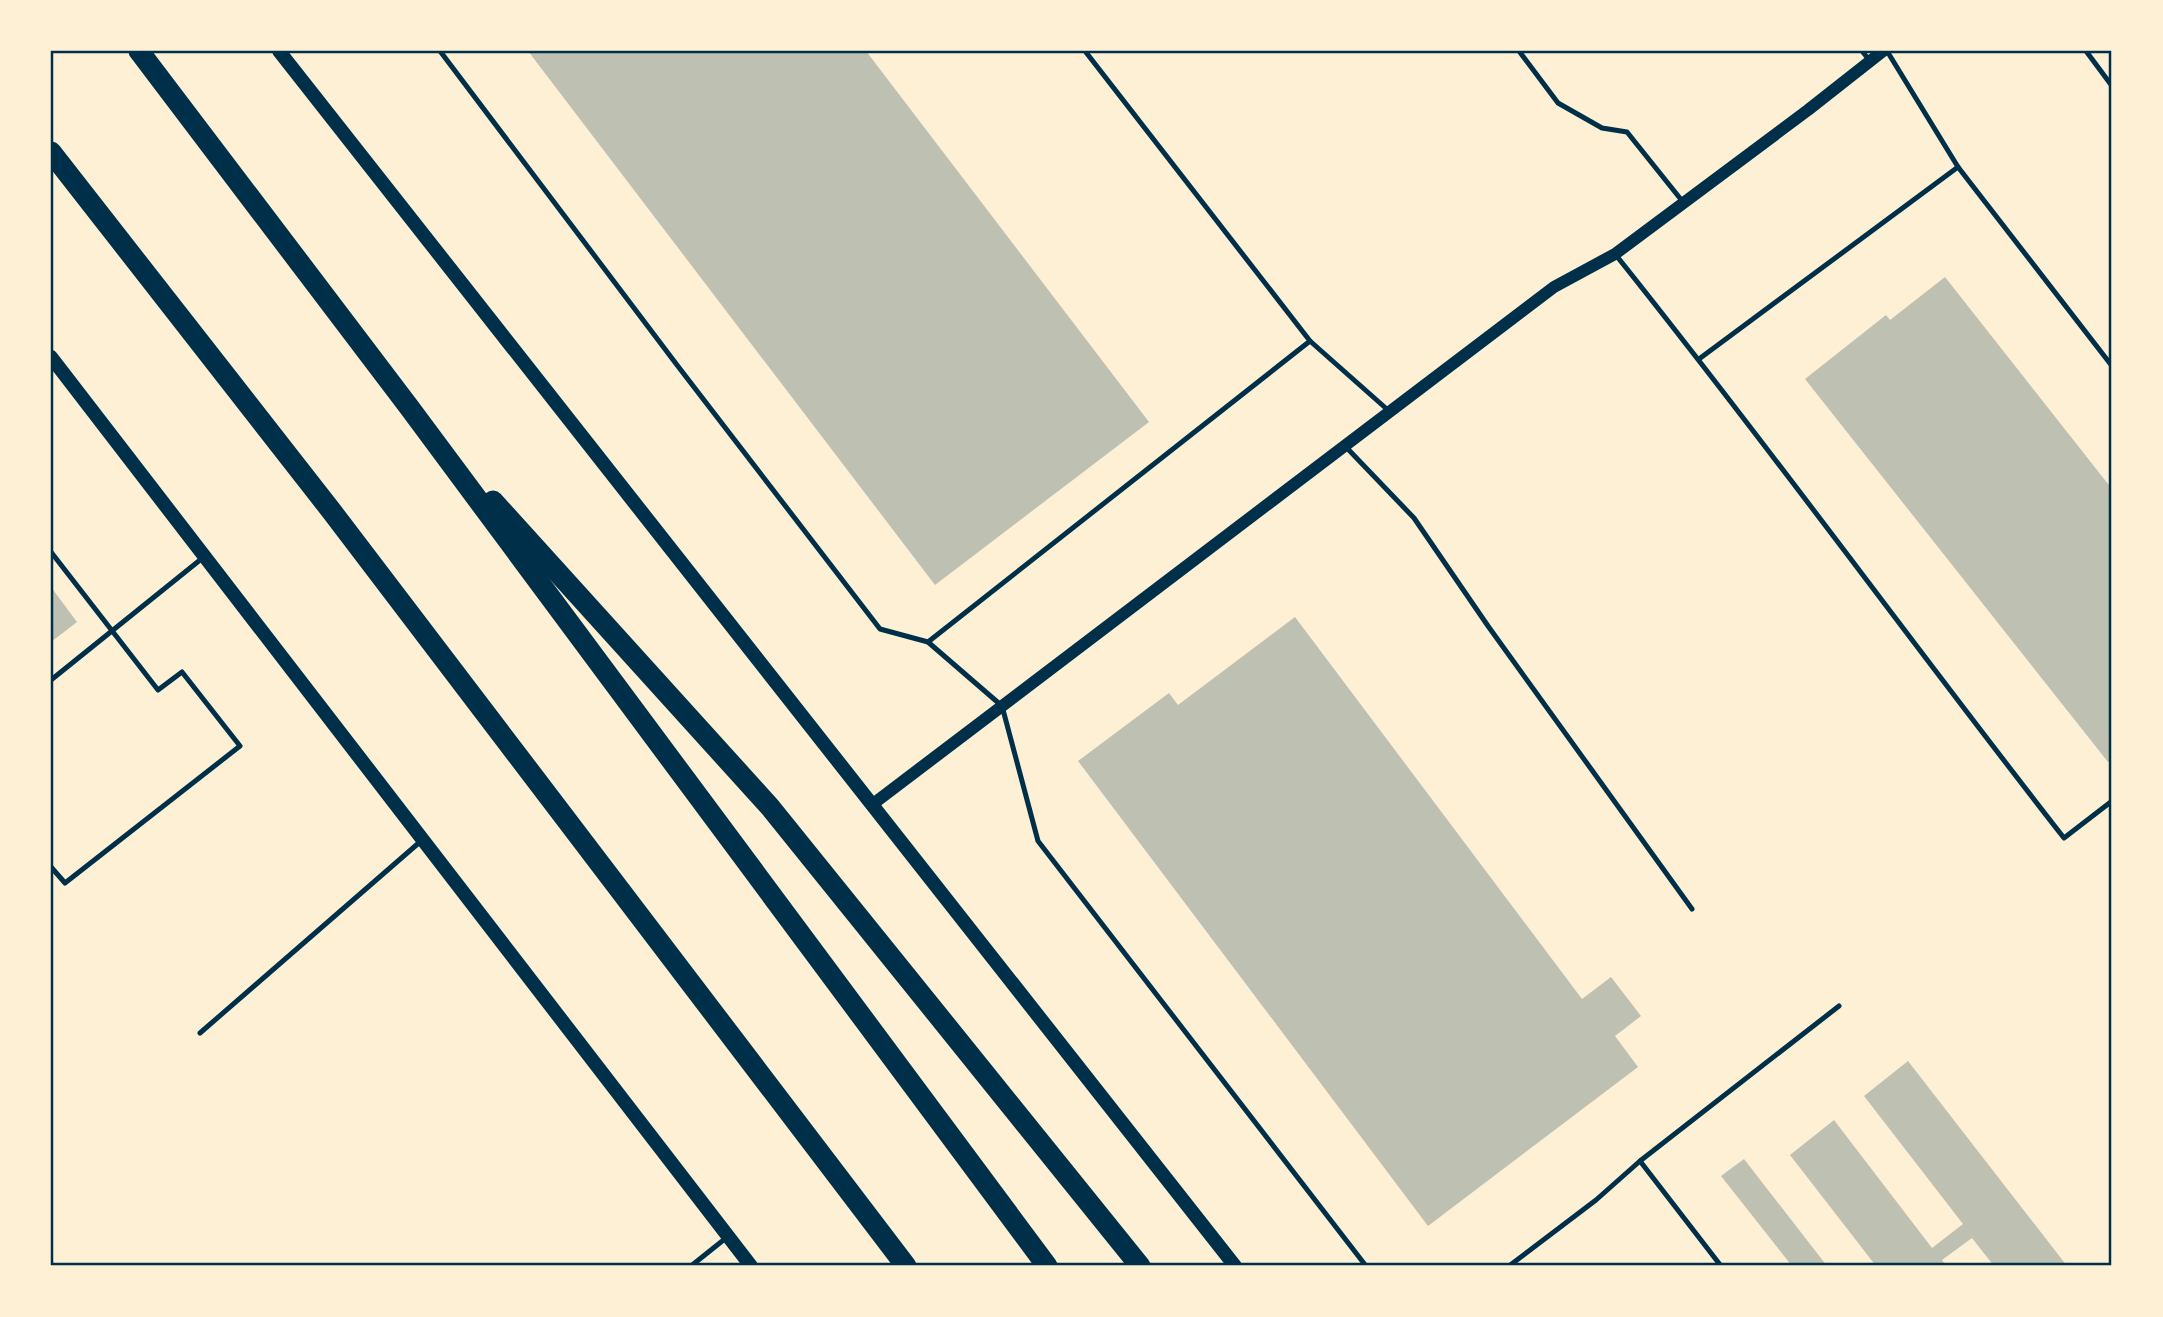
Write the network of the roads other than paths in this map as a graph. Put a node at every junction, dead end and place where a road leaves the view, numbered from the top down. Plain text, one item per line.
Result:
1 (139, 51) edge
2 (279, 51) edge
3 (440, 51) edge
4 (1085, 51) edge
5 (1518, 51) edge
6 (1885, 51) edge
7 (2086, 51) edge
8 (1866, 56) edge
9 (2112, 86) edge
10 (51, 152) edge
11 (1958, 167) junction
12 (1684, 203) junction
13 (1615, 254) junction
14 (1310, 341) junction
15 (51, 357) edge
16 (1699, 359) junction
17 (2112, 366) edge
18 (409, 407) junction
19 (1390, 412) junction
20 (1345, 446) junction
21 (51, 552) edge
22 (205, 556) junction
23 (112, 632) junction
24 (928, 642) junction
25 (51, 680) edge
26 (1002, 706) junction
27 (2112, 802) edge
28 (873, 804) junction
29 (423, 839) junction
30 (51, 867) edge
31 (1692, 909) dead end
32 (1839, 1006) dead end
33 (200, 1033) dead end
34 (1640, 1161) junction
35 (729, 1236) junction
36 (691, 1266) edge
37 (751, 1266) edge
38 (906, 1266) edge
39 (1047, 1266) edge
40 (1140, 1266) edge
41 (1235, 1266) edge
42 (1366, 1266) edge
43 (1509, 1266) edge
44 (1721, 1266) edge

1 - 18 highway
2 - 28 main road
3 - 24 lane
4 - 14 lane
5 - 12 lane
6 - 8 street
6 - 11 lane
7 - 9 lane
8 - 12 street
10 - 38 highway
11 - 16 lane
11 - 17 lane
12 - 13 street
13 - 16 lane
13 - 19 street
14 - 19 lane
14 - 24 lane
15 - 22 main road
16 - 27 lane
18 - 39 highway
18 - 40 highway
19 - 20 street
20 - 26 street
20 - 31 lane
21 - 23 lane
22 - 23 lane
22 - 29 main road
23 - 25 lane
23 - 30 lane
24 - 26 lane
26 - 28 street
26 - 42 lane
28 - 41 main road
29 - 33 lane
29 - 35 main road
32 - 34 lane
34 - 43 lane
34 - 44 lane
35 - 36 lane
35 - 37 main road

